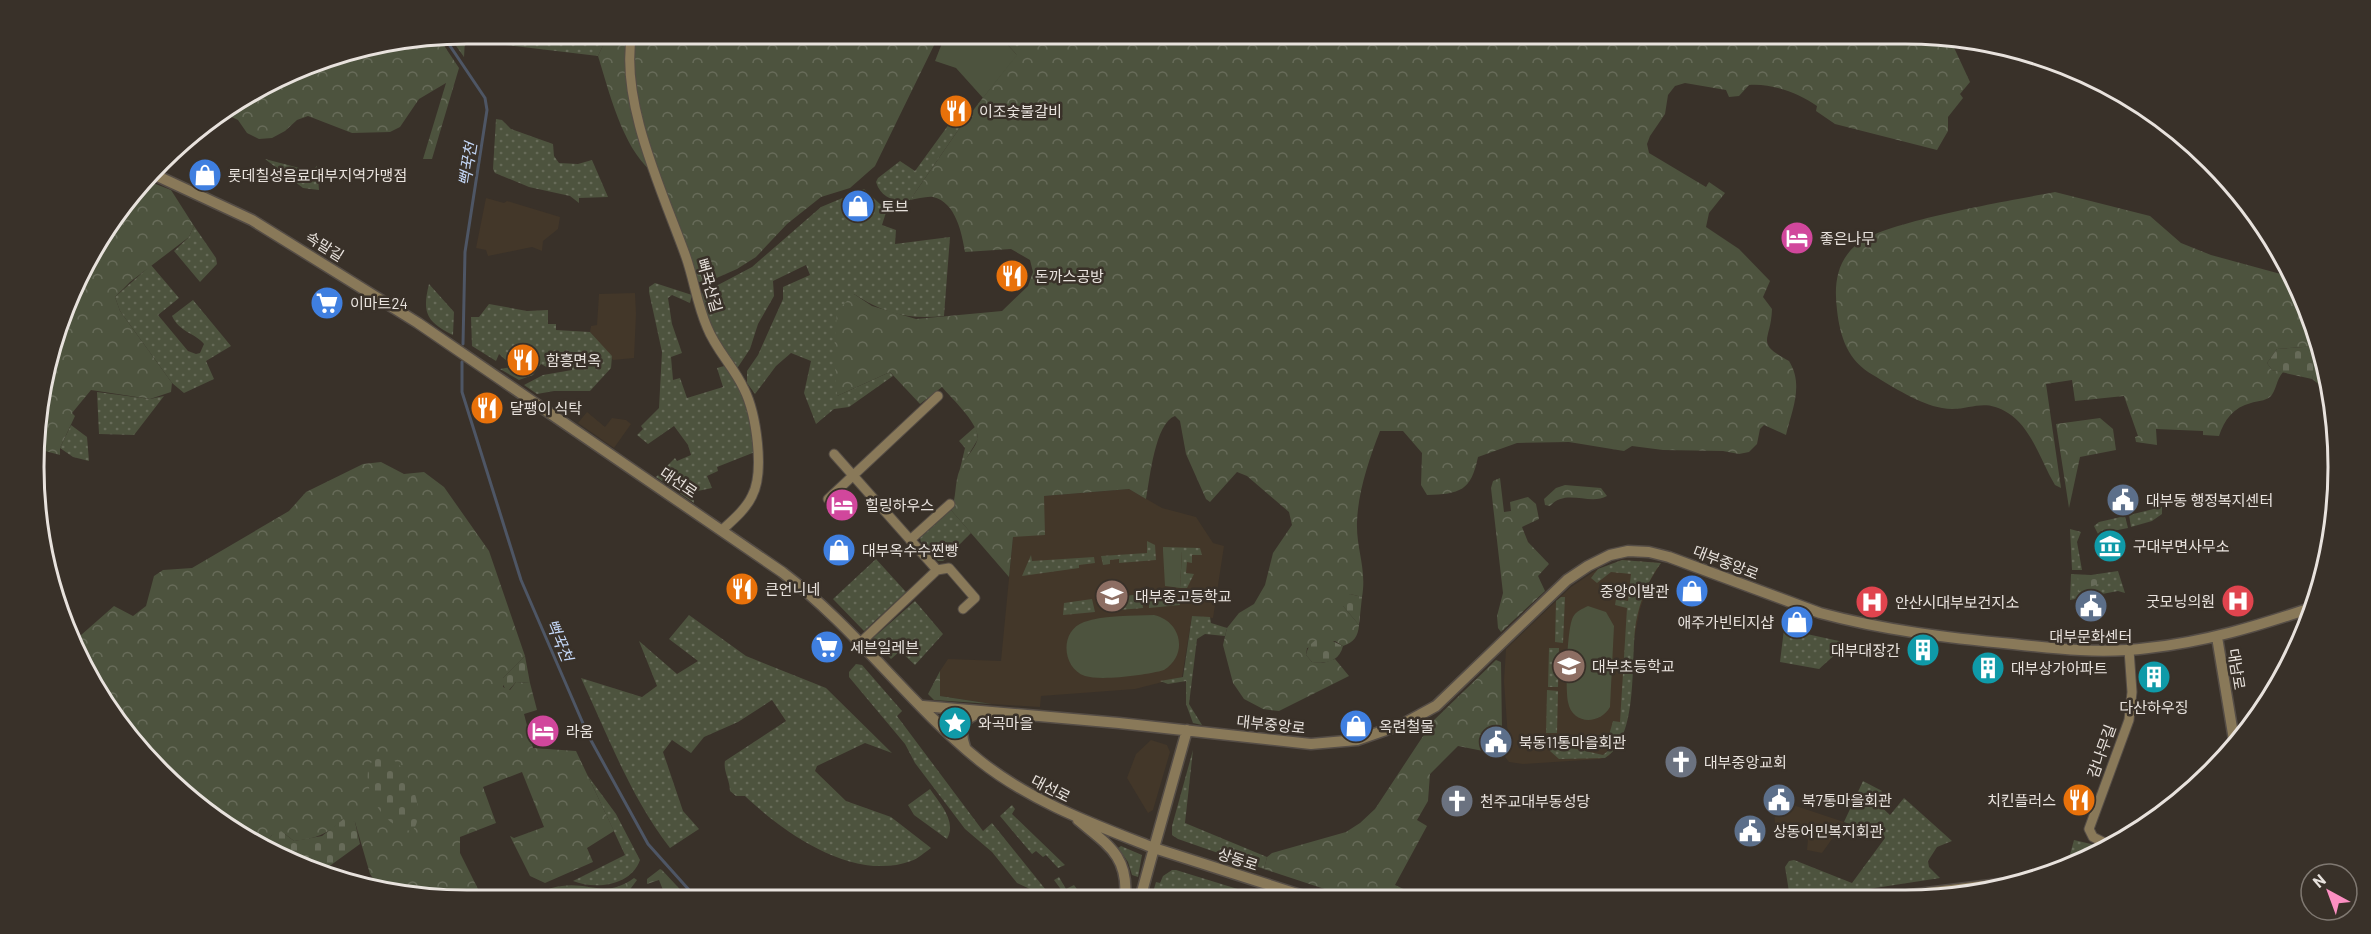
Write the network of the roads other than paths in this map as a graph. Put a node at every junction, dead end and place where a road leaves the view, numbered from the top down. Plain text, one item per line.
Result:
1 (631, 44) edge
2 (159, 177) edge
3 (472, 358) joint
4 (938, 396) dead end
5 (834, 454) dead end
6 (853, 476) junction
7 (828, 499) dead end
8 (950, 504) dead end
9 (722, 530) junction
10 (910, 540) junction
11 (937, 570) junction
12 (963, 609) dead end
13 (2302, 611) edge
14 (2217, 638) junction
15 (860, 643) junction
16 (2129, 650) junction
17 (923, 706) junction
18 (980, 712) junction
19 (1187, 730) junction
20 (2233, 733) edge
21 (965, 748) junction
22 (1071, 814) junction
23 (2102, 841) edge
24 (1154, 848) junction
25 (1125, 890) edge
26 (1142, 890) edge
27 (1285, 890) edge

1 - 9 street, 뻐꾹산길
2 - 3 street, 속말길
3 - 9 street, 대선로
4 - 6 street
5 - 6 street
6 - 7 street
6 - 10 street
8 - 10 street
9 - 15 street, 대선로
10 - 11 street
11 - 12 street
11 - 15 street
13 - 14 street, 대부중앙로
14 - 16 street, 대부중앙로
14 - 20 street, 대남로
15 - 17 street, 대선로
16 - 19 street, 대부중앙로
16 - 23 street, 감나무길
17 - 18 street, 대부중앙로
17 - 21 street, 대선로
18 - 19 street, 대부중앙로
18 - 21 street
19 - 24 street
21 - 22 street, 대선로
22 - 24 street, 대선로
22 - 25 street
24 - 26 street
24 - 27 street, 상동로

